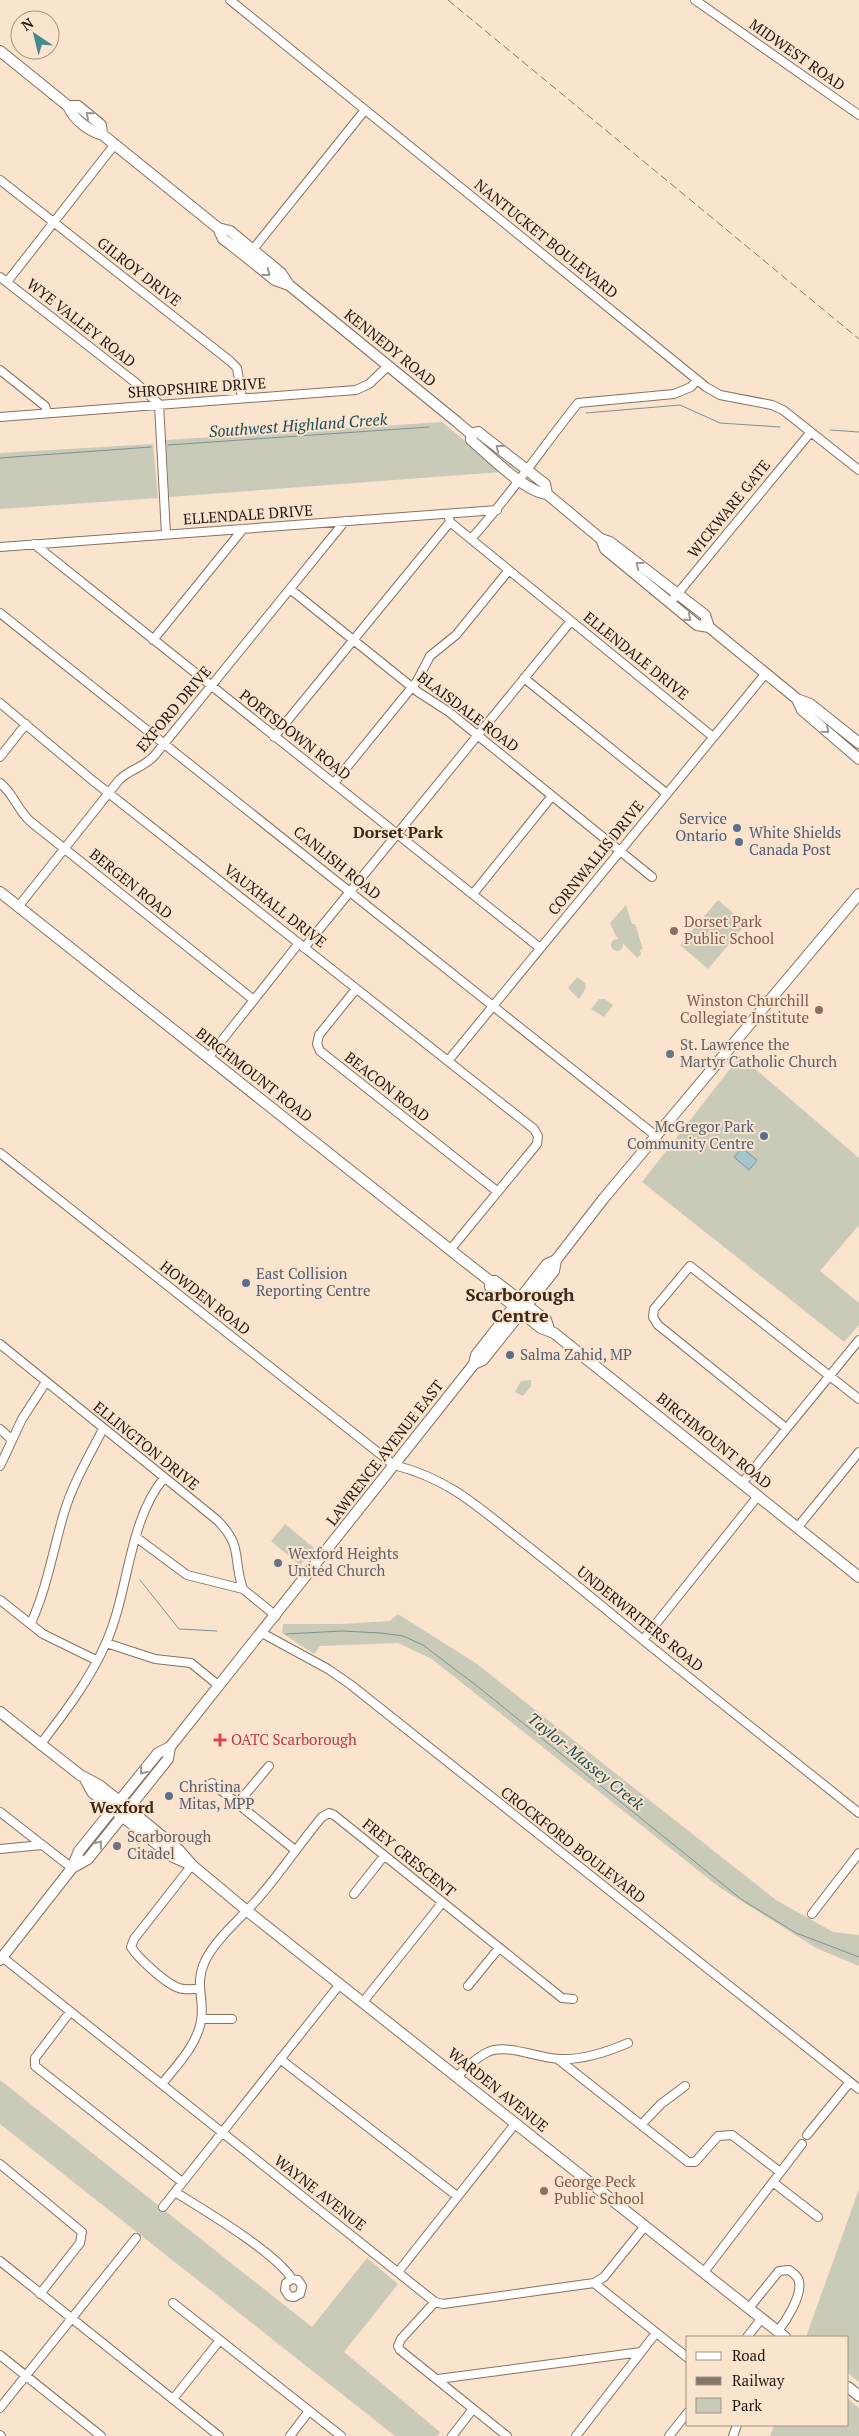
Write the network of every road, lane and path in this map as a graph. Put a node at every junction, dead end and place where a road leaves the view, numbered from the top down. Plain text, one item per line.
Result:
1 (230, 0) edge
2 (695, 0) edge
3 (0, 51) edge
4 (365, 110) junction
5 (859, 115) edge
6 (115, 144) junction
7 (0, 180) edge
8 (54, 222) junction
9 (249, 253) junction
10 (3, 279) edge
11 (388, 366) junction
12 (0, 370) edge
13 (697, 380) junction
14 (242, 398) junction
15 (160, 404) junction
16 (47, 412) junction
17 (0, 417) edge
18 (810, 432) junction
19 (471, 434) junction
20 (526, 469) junction
21 (859, 470) edge
22 (520, 480) junction
23 (547, 494) junction
24 (497, 510) junction
25 (449, 518) junction
26 (345, 521) junction
27 (242, 529) junction
28 (166, 534) junction
29 (471, 539) junction
30 (601, 539) junction
31 (34, 544) junction
32 (0, 547) edge
33 (509, 570) junction
34 (290, 589) junction
35 (676, 594) junction
36 (669, 603) junction
37 (0, 613) edge
38 (571, 620) junction
39 (709, 627) junction
40 (152, 640) junction
41 (353, 640) junction
42 (766, 673) junction
43 (524, 678) junction
44 (211, 686) junction
45 (411, 687) junction
46 (798, 699) junction
47 (0, 703) edge
48 (26, 724) junction
49 (477, 736) junction
50 (712, 736) junction
51 (274, 737) junction
52 (859, 743) edge
53 (164, 744) junction
54 (0, 756) edge
55 (859, 759) edge
56 (0, 783) edge
57 (334, 783) junction
58 (109, 793) junction
59 (666, 793) junction
60 (552, 796) junction
61 (397, 834) junction
62 (64, 849) junction
63 (619, 851) junction
64 (652, 877) dead end
65 (350, 891) junction
66 (0, 892) edge
67 (473, 894) junction
68 (859, 894) edge
69 (18, 907) junction
70 (302, 946) junction
71 (540, 948) junction
72 (356, 989) junction
73 (254, 1000) junction
74 (493, 1005) junction
75 (208, 1058) junction
76 (448, 1061) junction
77 (656, 1136) junction
78 (0, 1153) edge
79 (498, 1192) junction
80 (450, 1250) junction
81 (520, 1306) junction
82 (859, 1340) edge
83 (0, 1344) edge
84 (830, 1375) junction
85 (46, 1382) junction
86 (859, 1399) edge
87 (103, 1428) junction
88 (786, 1428) junction
89 (0, 1429) edge
90 (11, 1439) junction
91 (859, 1452) edge
92 (394, 1465) junction
93 (0, 1466) edge
94 (164, 1478) junction
95 (742, 1483) junction
96 (758, 1496) junction
97 (797, 1528) junction
98 (137, 1538) junction
99 (859, 1577) edge
100 (242, 1589) junction
101 (0, 1600) edge
102 (276, 1616) junction
103 (31, 1623) junction
104 (262, 1633) junction
105 (643, 1640) junction
106 (106, 1643) junction
107 (96, 1660) junction
108 (218, 1685) junction
109 (0, 1712) edge
110 (40, 1745) junction
111 (170, 1747) junction
112 (269, 1766) dead end
113 (212, 1783) dead end
114 (238, 1804) junction
115 (116, 1805) junction
116 (0, 1812) edge
117 (125, 1812) junction
118 (859, 1813) edge
119 (42, 1845) junction
120 (0, 1849) edge
121 (295, 1850) junction
122 (859, 1853) edge
123 (384, 1856) junction
124 (192, 1865) junction
125 (72, 1868) junction
126 (354, 1894) dead end
127 (442, 1903) junction
128 (246, 1910) junction
129 (812, 1914) dead end
130 (499, 1948) junction
131 (1, 1958) edge
132 (340, 1984) junction
133 (468, 1986) dead end
134 (198, 1989) junction
135 (573, 1999) dead end
136 (363, 2002) junction
137 (70, 2012) junction
138 (202, 2019) junction
139 (232, 2019) dead end
140 (628, 2043) dead end
141 (280, 2059) junction
142 (560, 2060) junction
143 (458, 2076) junction
144 (850, 2082) junction
145 (162, 2084) junction
146 (685, 2086) dead end
147 (859, 2089) edge
148 (515, 2124) junction
149 (641, 2125) junction
150 (222, 2132) junction
151 (807, 2135) dead end
152 (802, 2144) dead end
153 (0, 2164) edge
154 (780, 2172) junction
155 (182, 2182) junction
156 (774, 2183) junction
157 (175, 2192) junction
158 (457, 2196) junction
159 (163, 2207) dead end
160 (818, 2217) dead end
161 (645, 2226) junction
162 (136, 2238) dead end
163 (0, 2261) edge
164 (398, 2272) junction
165 (704, 2272) junction
166 (292, 2279) dead end
167 (594, 2282) junction
168 (40, 2294) junction
169 (435, 2302) junction
170 (173, 2303) dead end
171 (749, 2308) junction
172 (72, 2318) junction
173 (762, 2318) junction
174 (656, 2333) junction
175 (782, 2334) edge
176 (748, 2336) edge
177 (220, 2340) junction
178 (641, 2352) junction
179 (0, 2355) edge
180 (686, 2356) edge
181 (26, 2376) junction
182 (438, 2379) junction
183 (849, 2388) edge
184 (859, 2396) edge
185 (173, 2399) junction
186 (0, 2408) edge
187 (473, 2409) junction
188 (309, 2411) junction
189 (686, 2415) edge
190 (101, 2436) edge
191 (219, 2436) edge
192 (290, 2436) edge
193 (341, 2436) edge
194 (452, 2436) edge
195 (507, 2436) edge
196 (576, 2436) edge
197 (669, 2436) edge

1 - 4 street, NANTUCKET BOULEVARD
2 - 5 street, MIDWEST ROAD
3 - 6 main road, KENNEDY ROAD
4 - 9 street
4 - 13 street, NANTUCKET BOULEVARD
6 - 8 street
6 - 9 main road, KENNEDY ROAD
7 - 8 street, GILROY DRIVE
8 - 10 street
8 - 14 street, GILROY DRIVE
9 - 11 main road, KENNEDY ROAD
10 - 15 street, WYE VALLEY ROAD
11 - 14 street, SHROPSHIRE DRIVE
11 - 19 main road, KENNEDY ROAD
12 - 16 street
13 - 18 street, NANTUCKET BOULEVARD
13 - 20 street
14 - 15 street, SHROPSHIRE DRIVE
15 - 16 street, SHROPSHIRE DRIVE
15 - 28 street
16 - 17 street, SHROPSHIRE DRIVE
18 - 21 street, NANTUCKET BOULEVARD
18 - 35 street, WICKWARE GATE
20 -> 19 main road, KENNEDY ROAD
19 - 22 main road, KENNEDY ROAD
20 - 22 street
20 - 23 main road, KENNEDY ROAD
22 - 23 main road, KENNEDY ROAD
22 - 24 street
23 - 30 main road, KENNEDY ROAD
24 - 25 street, ELLENDALE DRIVE
24 - 29 street
25 - 26 street, ELLENDALE DRIVE
25 - 29 street, ELLENDALE DRIVE
25 - 41 street
26 - 27 street, ELLENDALE DRIVE
26 - 34 street, EXFORD DRIVE
27 - 28 street, ELLENDALE DRIVE
27 - 40 street
28 - 31 street, ELLENDALE DRIVE
29 - 33 street, ELLENDALE DRIVE
35 -> 30 main road, KENNEDY ROAD
30 - 36 main road, KENNEDY ROAD
31 - 32 street, ELLENDALE DRIVE
31 - 40 street, PORTSDOWN ROAD
33 - 38 street, ELLENDALE DRIVE
33 - 45 street
34 - 41 street, BLAISDALE ROAD
34 - 44 street, EXFORD DRIVE
35 - 36 street, WICKWARE GATE
35 - 39 main road, KENNEDY ROAD
36 -> 39 main road, KENNEDY ROAD
37 - 53 street, CANLISH ROAD
38 - 43 street
38 - 50 street, ELLENDALE DRIVE
39 - 42 main road, KENNEDY ROAD
40 - 44 street, PORTSDOWN ROAD
41 - 45 street, BLAISDALE ROAD
41 - 51 street
42 - 46 main road, KENNEDY ROAD
42 - 50 street, CORNWALLIS DRIVE
43 - 49 street
43 - 59 street
44 - 51 street, PORTSDOWN ROAD
44 - 53 street, EXFORD DRIVE
45 - 49 street, BLAISDALE ROAD
45 - 57 street
46 - 52 main road, KENNEDY ROAD
46 -> 55 main road, KENNEDY ROAD
47 - 48 street, VAUXHALL DRIVE
48 - 54 street
48 - 58 street, VAUXHALL DRIVE
49 - 60 street, BLAISDALE ROAD
49 - 61 street
50 - 59 street, CORNWALLIS DRIVE
51 - 57 street, PORTSDOWN ROAD
53 - 58 street, EXFORD DRIVE
53 - 65 street, CANLISH ROAD
56 - 62 street, BERGEN ROAD
57 - 61 street, PORTSDOWN ROAD
58 - 62 street, EXFORD DRIVE
58 - 70 street, VAUXHALL DRIVE
59 - 63 street, CORNWALLIS DRIVE
60 - 63 street, BLAISDALE ROAD
60 - 67 street
61 - 65 street
61 - 67 street, PORTSDOWN ROAD
62 - 69 street, EXFORD DRIVE
62 - 73 street, BERGEN ROAD
63 - 64 street, BLAISDALE ROAD
63 - 71 street, CORNWALLIS DRIVE
65 - 70 street
65 - 74 street, CANLISH ROAD
66 - 69 main road, BIRCHMOUNT ROAD
67 - 71 street, PORTSDOWN ROAD
68 - 77 main road, LAWRENCE AVENUE EAST
69 - 75 main road, BIRCHMOUNT ROAD
70 - 72 street, VAUXHALL DRIVE
70 - 73 street
71 - 74 street, CORNWALLIS DRIVE
72 - 76 street, VAUXHALL DRIVE
72 - 79 street, BEACON ROAD
73 - 75 street
74 - 76 street, CORNWALLIS DRIVE
74 - 77 street, CANLISH ROAD
75 - 80 main road, BIRCHMOUNT ROAD
76 - 79 street, VAUXHALL DRIVE
77 - 81 main road, LAWRENCE AVENUE EAST
78 - 92 street, HOWDEN ROAD
79 - 80 street
80 - 81 main road, BIRCHMOUNT ROAD
81 - 92 main road, LAWRENCE AVENUE EAST
81 - 95 main road, BIRCHMOUNT ROAD
82 - 84 street
83 - 85 street, ELLINGTON DRIVE
84 - 86 street
84 - 88 street
84 - 88 street
85 - 87 street, ELLINGTON DRIVE
85 - 90 street
87 - 94 street, ELLINGTON DRIVE
87 - 103 street
88 - 95 street
89 - 90 street
90 - 93 street
91 - 97 street
92 - 102 main road, LAWRENCE AVENUE EAST
92 - 105 street, UNDERWRITERS ROAD
94 - 98 street
94 - 100 street, ELLINGTON DRIVE
95 - 96 main road, BIRCHMOUNT ROAD
96 - 97 main road, BIRCHMOUNT ROAD
96 - 105 street
97 - 99 main road, BIRCHMOUNT ROAD
98 - 100 street
98 - 106 street
100 - 102 street
101 - 103 street
102 - 104 main road, LAWRENCE AVENUE EAST
103 - 107 street
104 - 108 main road, LAWRENCE AVENUE EAST
104 - 144 street, CROCKFORD BOULEVARD
105 - 118 street, UNDERWRITERS ROAD
106 - 107 street
106 - 108 street
107 - 110 street
108 - 111 main road, LAWRENCE AVENUE EAST
109 - 110 main road, WARDEN AVENUE
110 - 115 main road, WARDEN AVENUE
111 -> 115 main road, LAWRENCE AVENUE EAST
111 - 117 main road, LAWRENCE AVENUE EAST
112 - 114 street
113 - 114 street
114 - 121 street
115 - 117 main road, WARDEN AVENUE
115 - 125 main road, LAWRENCE AVENUE EAST
116 - 119 street
117 - 124 main road, WARDEN AVENUE
125 -> 117 main road, LAWRENCE AVENUE EAST
119 - 120 street
119 - 125 street
121 - 123 street, FREY CRESCENT
121 - 128 street, FREY CRESCENT
122 - 129 street
123 - 126 street
123 - 127 street, FREY CRESCENT
124 - 128 main road, WARDEN AVENUE
124 - 134 street
125 - 131 main road, LAWRENCE AVENUE EAST
127 - 130 street, FREY CRESCENT
127 - 136 street
128 - 132 main road, WARDEN AVENUE
128 - 134 street, FREY CRESCENT
130 - 133 street
130 - 135 street, FREY CRESCENT
131 - 137 street, WAYNE AVENUE
132 - 136 main road, WARDEN AVENUE
132 - 141 street
134 - 138 street
136 - 143 main road, WARDEN AVENUE
137 - 145 street, WAYNE AVENUE
137 - 155 street
138 - 139 street
138 - 145 street
140 - 142 street
141 - 150 street
141 - 158 street
142 - 143 street
142 - 149 street
143 - 148 main road, WARDEN AVENUE
144 - 147 street, CROCKFORD BOULEVARD
144 - 151 street
145 - 150 street, WAYNE AVENUE
146 - 149 street
148 - 158 street
148 - 161 main road, WARDEN AVENUE
149 - 154 street
150 - 155 street
150 - 164 street, WAYNE AVENUE
152 - 154 street
153 - 168 street
154 - 156 street
155 - 157 street
156 - 160 street
156 - 165 street
157 - 159 street
157 - 166 street
158 - 164 street
161 - 165 main road, WARDEN AVENUE
161 - 167 street
162 - 172 street
163 - 168 street
164 - 169 street, WAYNE AVENUE
165 - 171 main road, WARDEN AVENUE
167 - 169 street
167 - 174 street
168 - 172 street
169 - 182 street
170 - 177 street
171 - 173 main road, WARDEN AVENUE
171 - 175 street
172 - 181 street
172 - 185 street
173 - 175 main road, WARDEN AVENUE
173 - 176 street
174 - 178 street
174 - 180 street
177 - 185 street
177 - 188 street
178 - 182 street
178 - 196 street
179 - 181 street
181 - 186 street
181 - 190 street
182 - 187 street
183 - 184 main road
185 - 191 street
187 - 194 street
187 - 195 street
188 - 192 street
188 - 193 street
189 - 197 street

